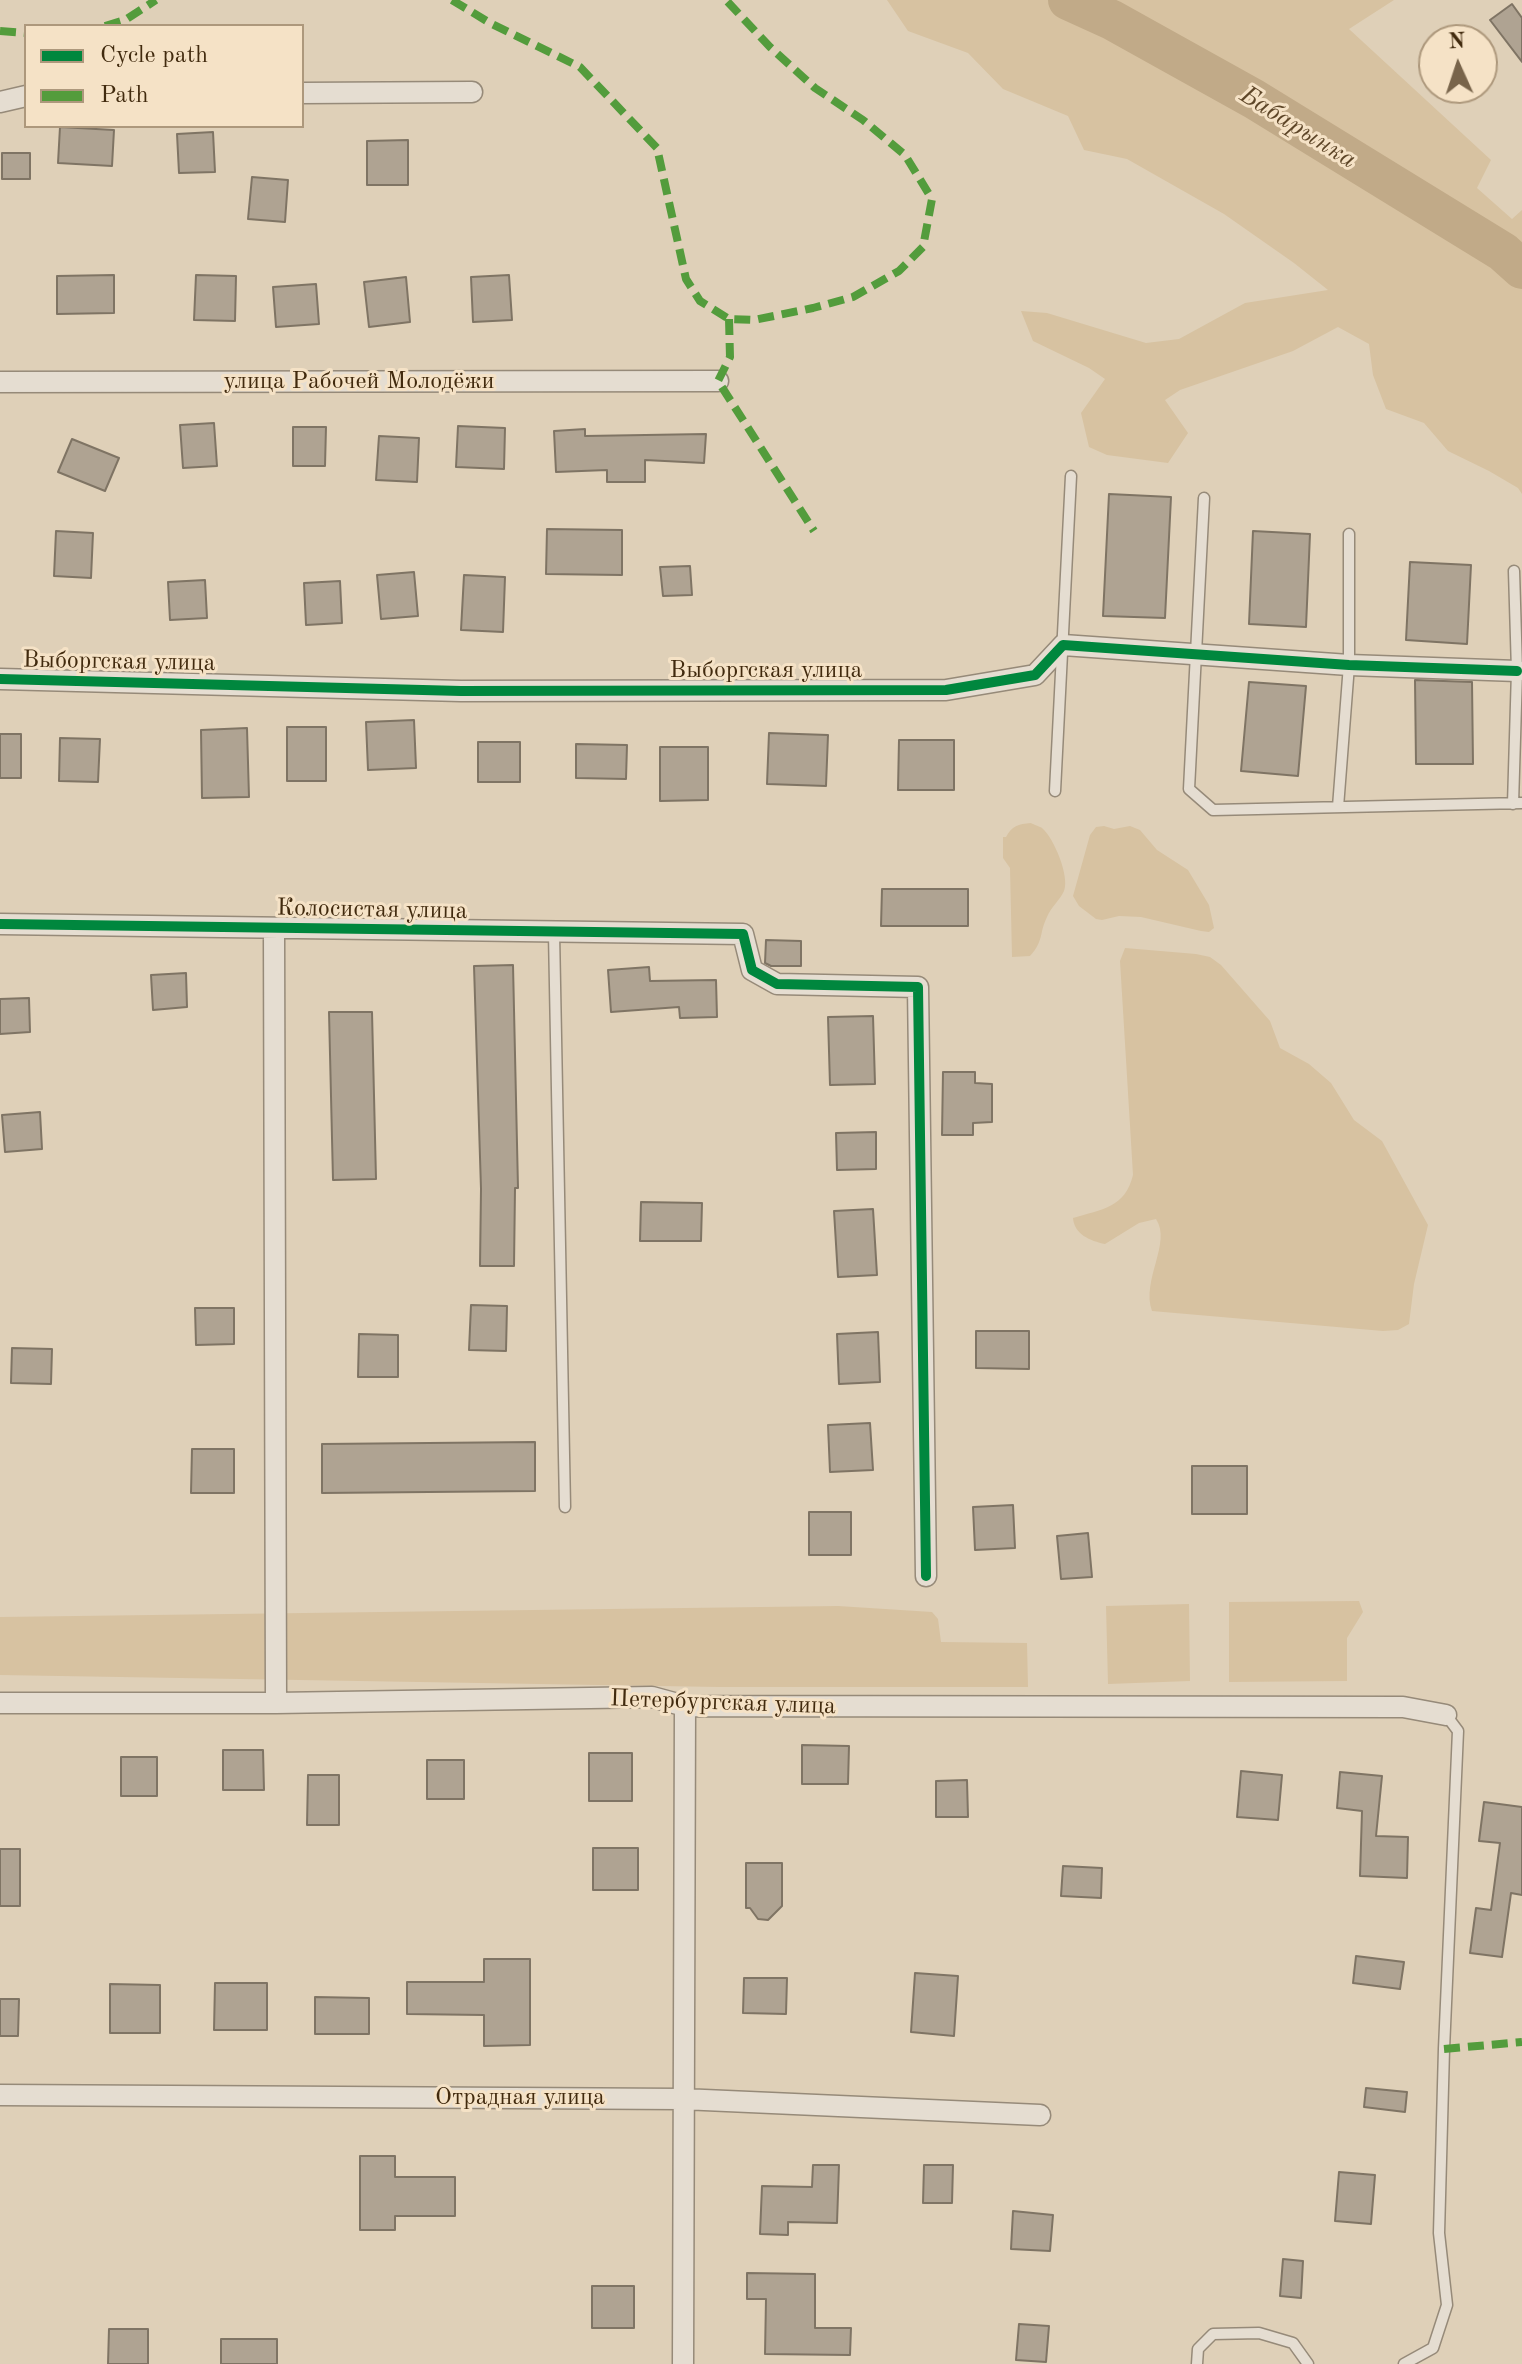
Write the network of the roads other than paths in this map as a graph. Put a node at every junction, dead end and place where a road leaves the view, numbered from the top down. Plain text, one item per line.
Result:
1 (472, 92) dead end
2 (304, 93) edge
3 (24, 96) edge
4 (0, 102) edge
5 (718, 381) dead end
6 (0, 382) edge
7 (1071, 476) dead end
8 (1204, 498) dead end
9 (1349, 534) dead end
10 (1514, 571) dead end
11 (1063, 645) junction
12 (1196, 654) junction
13 (1349, 665) junction
14 (1517, 671) junction
15 (0, 679) edge
16 (1055, 791) dead end
17 (1517, 804) edge
18 (1338, 807) junction
19 (0, 924) edge
20 (274, 928) junction
21 (554, 933) junction
22 (565, 1507) dead end
23 (926, 1576) dead end
24 (0, 1703) edge
25 (276, 1703) junction
26 (685, 1706) junction
27 (1446, 1715) joint
28 (0, 2095) edge
29 (682, 2099) junction
30 (1040, 2115) dead end
31 (683, 2364) edge
32 (1197, 2364) edge
33 (1308, 2364) edge
34 (1404, 2364) edge

1 - 2 street
3 - 4 street
5 - 6 street, улица Рабочей Молодёжи
7 - 11 lane
8 - 12 lane
9 - 13 lane
10 - 14 lane
11 - 12 street
11 - 15 street, Выборгская улица
11 - 16 lane
12 - 13 street
12 - 18 lane
13 - 14 street
13 - 18 lane
14 - 17 lane
17 - 18 lane
19 - 20 street, Колосистая улица
20 - 21 street, Колосистая улица
20 - 25 street
21 - 22 lane
21 - 23 street, Колосистая улица
24 - 25 street, Петербургская улица
25 - 26 street, Петербургская улица
26 - 27 street, Петербургская улица
26 - 29 street
27 - 34 lane
28 - 29 street, Отрадная улица
29 - 30 street, Отрадная улица
29 - 31 street
32 - 33 lane

